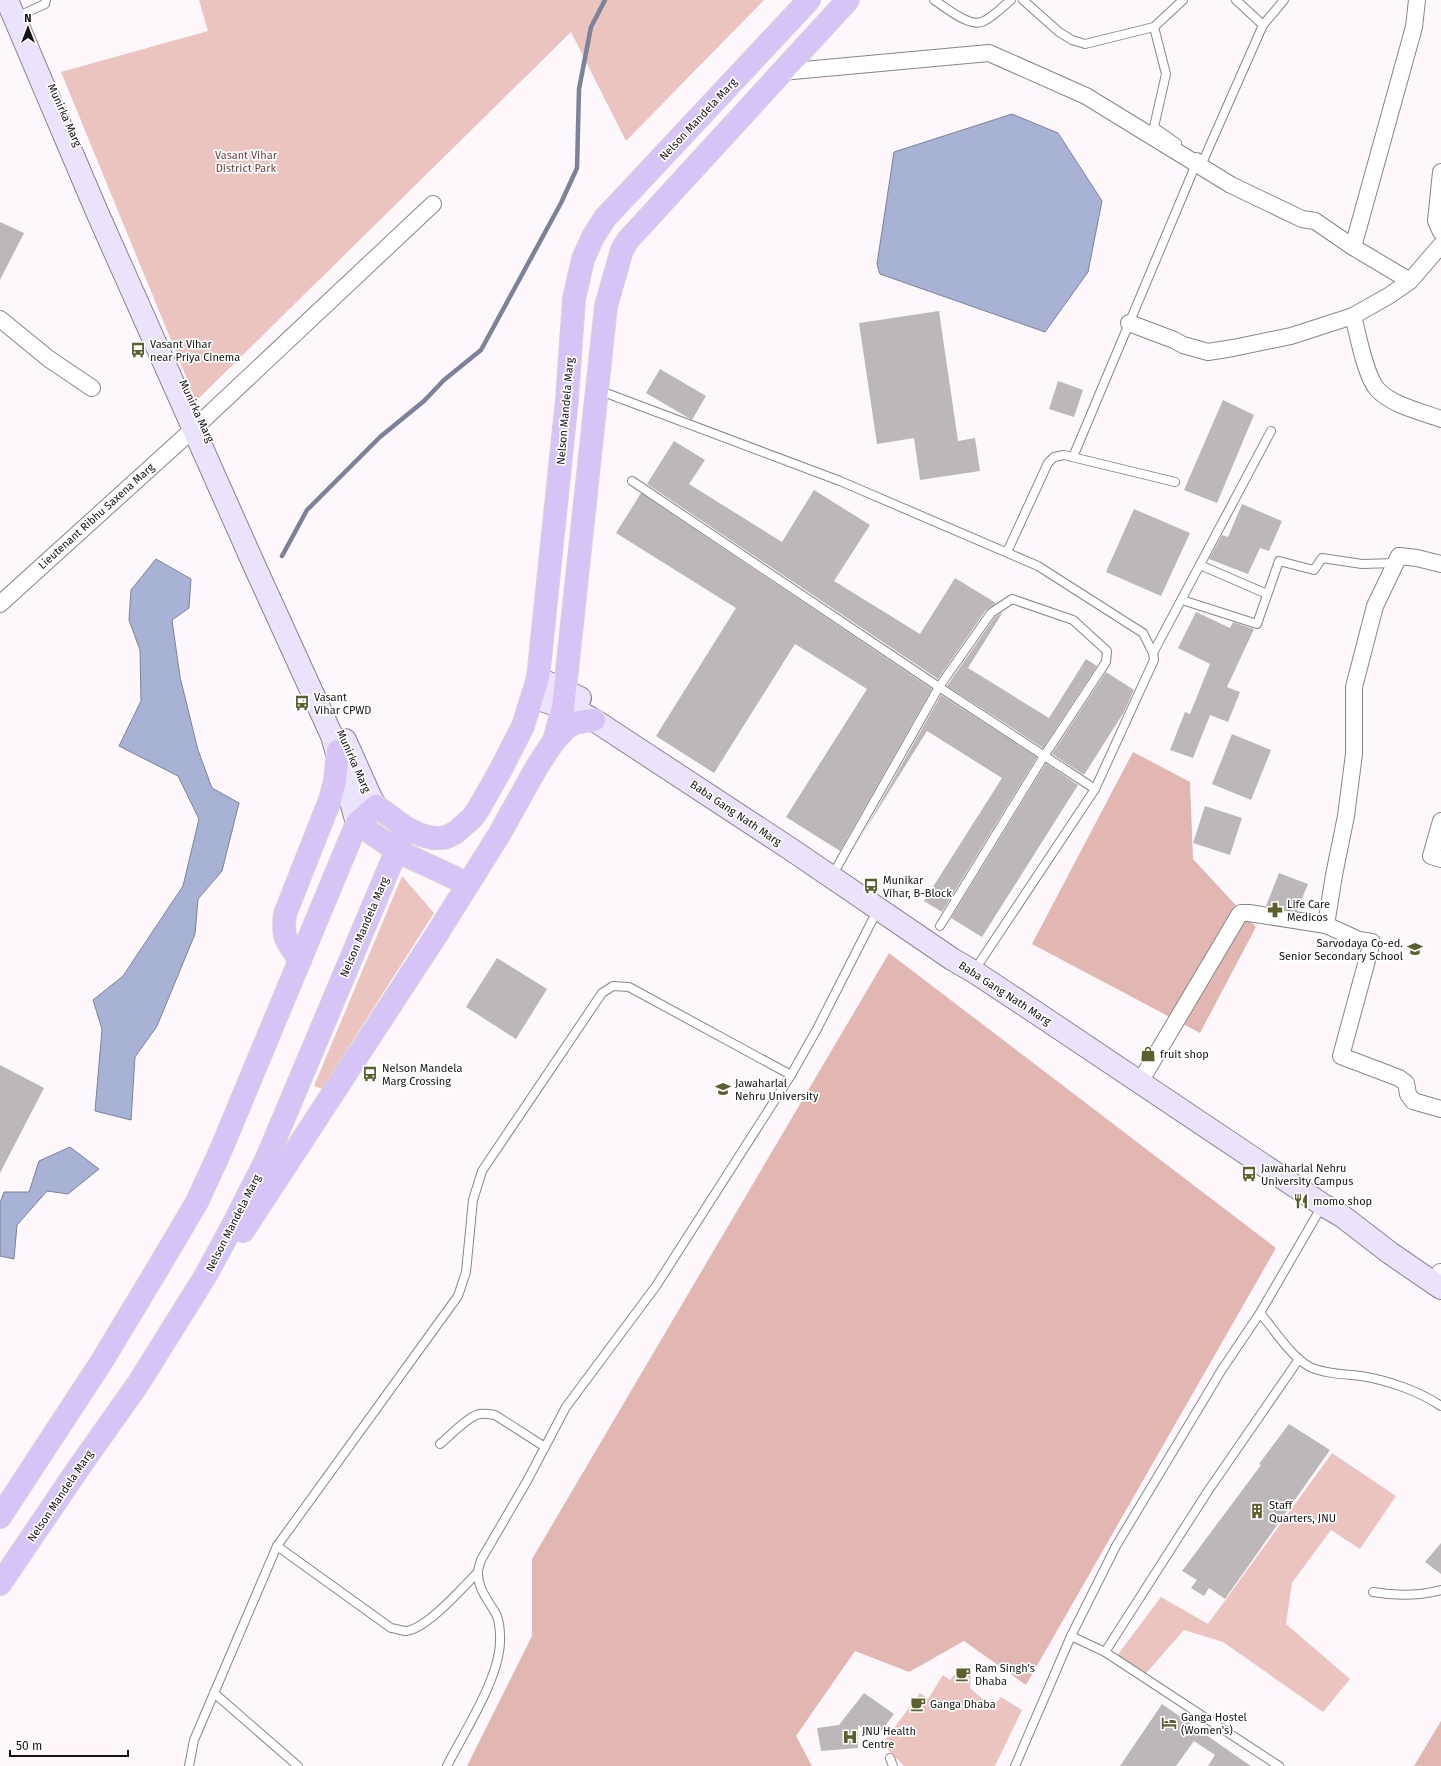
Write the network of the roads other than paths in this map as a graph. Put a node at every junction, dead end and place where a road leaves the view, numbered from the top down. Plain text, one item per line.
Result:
1 (7, 0) edge
2 (46, 0) edge
3 (809, 0) edge
4 (848, 0) edge
5 (934, 0) edge
6 (1011, 0) edge
7 (1023, 0) edge
8 (1183, 0) edge
9 (1236, 0) edge
10 (1284, 0) edge
11 (1417, 0) edge
12 (20, 7) edge
13 (1263, 25) junction
14 (1154, 27) junction
15 (782, 72) junction
16 (1196, 164) junction
17 (1441, 172) edge
18 (433, 204) dead end
19 (1441, 232) edge
20 (1441, 245) edge
21 (1354, 247) junction
22 (1410, 281) junction
23 (1353, 316) junction
24 (0, 319) edge
25 (1130, 323) junction
26 (92, 388) dead end
27 (598, 390) junction
28 (1441, 419) edge
29 (197, 425) junction
30 (1271, 430) dead end
31 (1073, 457) junction
32 (632, 481) dead end
33 (1175, 482) dead end
34 (1007, 552) junction
35 (1396, 563) junction
36 (1441, 564) edge
37 (1200, 565) junction
38 (1267, 594) junction
39 (1182, 600) junction
40 (0, 604) edge
41 (1153, 653) junction
42 (939, 687) junction
43 (536, 688) junction
44 (564, 699) junction
45 (594, 720) junction
46 (554, 741) junction
47 (1044, 756) junction
48 (339, 758) junction
49 (1094, 789) junction
50 (373, 802) junction
51 (1441, 821) edge
52 (357, 823) junction
53 (406, 828) junction
54 (397, 852) junction
55 (1441, 859) edge
56 (837, 867) junction
57 (468, 884) junction
58 (878, 909) junction
59 (1326, 925) junction
60 (940, 926) dead end
61 (300, 960) junction
62 (978, 967) junction
63 (791, 1075) junction
64 (1143, 1077) junction
65 (1441, 1108) edge
66 (1326, 1200) junction
67 (1441, 1276) edge
68 (1260, 1313) junction
69 (1299, 1359) junction
70 (138, 1384) junction
71 (1441, 1406) edge
72 (440, 1444) dead end
73 (545, 1447) junction
74 (0, 1517) edge
75 (276, 1546) junction
76 (478, 1572) junction
77 (0, 1584) edge
78 (1441, 1590) edge
79 (1373, 1592) dead end
80 (1071, 1636) junction
81 (1105, 1652) junction
82 (214, 1693) junction
83 (189, 1766) edge
84 (298, 1766) edge
85 (446, 1766) edge
86 (1015, 1766) edge
87 (1279, 1766) edge

1 - 29 street, Munirka Marg
2 - 12 lane
3 - 43 main road, Nelson Mandela Marg
4 - 15 main road
5 - 6 lane
7 - 14 lane
8 - 14 lane
9 - 13 lane
10 - 13 lane
11 - 21 street
12 - 29 street, Munirka Marg
13 - 14 lane
15 - 16 street
15 - 27 main road
16 - 21 street
16 - 25 lane
17 - 19 street
18 - 29 street, Lieutenant Ribhu Saxena Marg
20 - 22 street
21 - 22 street
22 - 23 street
23 - 25 street
23 - 28 street
24 - 26 street
25 - 31 lane
27 - 34 lane
27 - 44 main road
29 - 40 street, Lieutenant Ribhu Saxena Marg
29 - 48 street, Munirka Marg
29 - 50 street, Munirka Marg
30 - 37 lane
31 - 33 lane
31 - 34 lane
32 - 42 lane
34 - 41 lane
35 - 36 street
35 - 38 lane
35 - 59 street
37 - 38 lane
37 - 39 lane
38 - 39 lane
39 - 41 lane
41 - 49 lane
42 - 47 lane
42 - 47 lane
42 - 56 lane
43 - 44 street
43 - 53 main road, Nelson Mandela Marg
44 - 45 street, Baba Gang Nath Marg
44 - 46 main road
44 - 56 street, Baba Gang Nath Marg
45 - 46 main road
45 - 58 street, Baba Gang Nath Marg
46 - 57 main road
47 - 49 lane
47 - 60 lane
48 - 52 street, Munirka Marg
48 - 61 main road
49 - 62 lane
50 - 52 main road
50 - 53 main road, Nelson Mandela Marg
51 - 55 street
52 - 54 main road
52 - 61 main road
53 - 54 main road, Nelson Mandela Marg
54 - 57 main road
54 - 70 main road, Nelson Mandela Marg
56 - 62 street, Baba Gang Nath Marg
57 - 70 main road
58 - 62 street, Baba Gang Nath Marg
58 - 63 lane
59 - 64 street
59 - 65 street
61 - 74 main road
62 - 64 street, Baba Gang Nath Marg
63 - 73 lane
63 - 75 lane
64 - 66 street, Baba Gang Nath Marg
66 - 67 street, Baba Gang Nath Marg
66 - 68 lane
68 - 69 lane
68 - 80 lane
69 - 71 lane
69 - 81 lane
70 - 77 main road, Nelson Mandela Marg
72 - 73 lane
73 - 76 lane
75 - 76 lane
75 - 82 lane
76 - 85 lane
78 - 79 lane
80 - 81 lane
80 - 86 lane
81 - 87 lane
82 - 83 lane
82 - 84 lane

